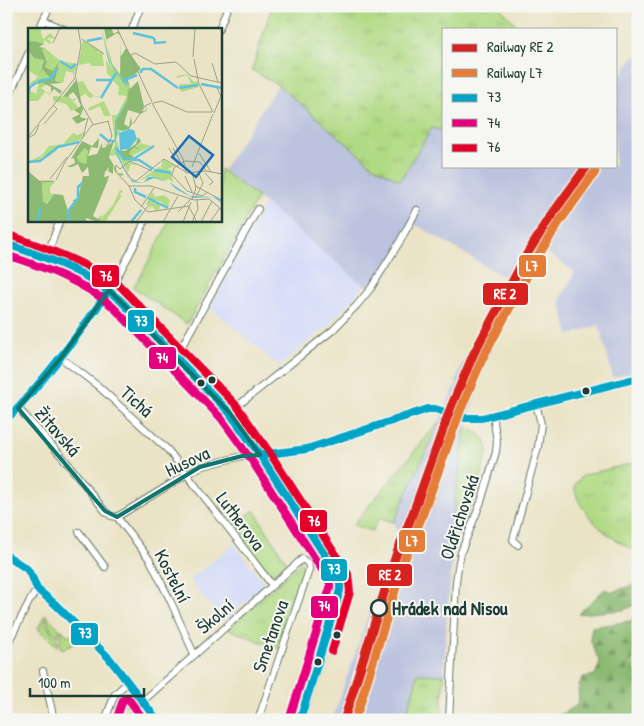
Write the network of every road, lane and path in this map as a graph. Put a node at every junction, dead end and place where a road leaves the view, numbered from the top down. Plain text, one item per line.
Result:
1 (50, 6) edge
2 (141, 6) edge
3 (228, 6) edge
4 (43, 20) junction
5 (39, 28) edge
6 (62, 28) edge
7 (132, 28) edge
8 (219, 28) edge
9 (28, 54) edge
10 (6, 102) edge
11 (258, 209) dead end
12 (417, 210) dead end
13 (60, 221) edge
14 (145, 221) edge
15 (6, 244) edge
16 (46, 258) junction
17 (109, 290) junction
18 (176, 357) junction
19 (61, 358) junction
20 (638, 378) edge
21 (536, 404) junction
22 (18, 408) junction
23 (229, 412) junction
24 (493, 415) junction
25 (6, 420) edge
26 (260, 455) junction
27 (187, 474) junction
28 (117, 517) junction
29 (79, 532) dead end
30 (518, 545) dead end
31 (6, 555) edge
32 (308, 563) joint
33 (105, 567) dead end
34 (272, 586) junction
35 (37, 589) junction
36 (6, 647) edge
37 (194, 654) junction
38 (43, 670) dead end
39 (128, 682) junction
40 (143, 701) junction
41 (54, 720) edge
42 (105, 720) edge
43 (157, 720) edge
44 (258, 720) edge
45 (300, 720) edge
46 (449, 720) edge

1 - 4 street
2 - 7 street
3 - 8 street
4 - 5 street
4 - 6 street
9 - 10 street
11 - 18 street
12 - 23 street
13 - 16 street
14 - 17 street, Žitavská
15 - 16 street
16 - 17 street
17 - 18 street
17 - 19 street, Žitavská
18 - 23 street
19 - 22 street, Žitavská
19 - 27 street, Tichá
20 - 21 street
21 - 24 street
21 - 30 street
22 - 25 street
22 - 28 street, Žitavská
23 - 26 street
24 - 26 street, Husova
24 - 46 street, Oldřichovská
26 - 27 street, Husova
26 - 45 street
27 - 28 street, Husova
27 - 34 street, Lutherova
28 - 37 street, Kostelní
29 - 33 street
31 - 35 street
32 - 34 street, Školní
32 - 44 street, Smetanova
34 - 37 street, Školní
35 - 36 street
35 - 39 street
37 - 40 street, Školní
38 - 41 street
39 - 40 street
39 - 42 street
40 - 43 street

